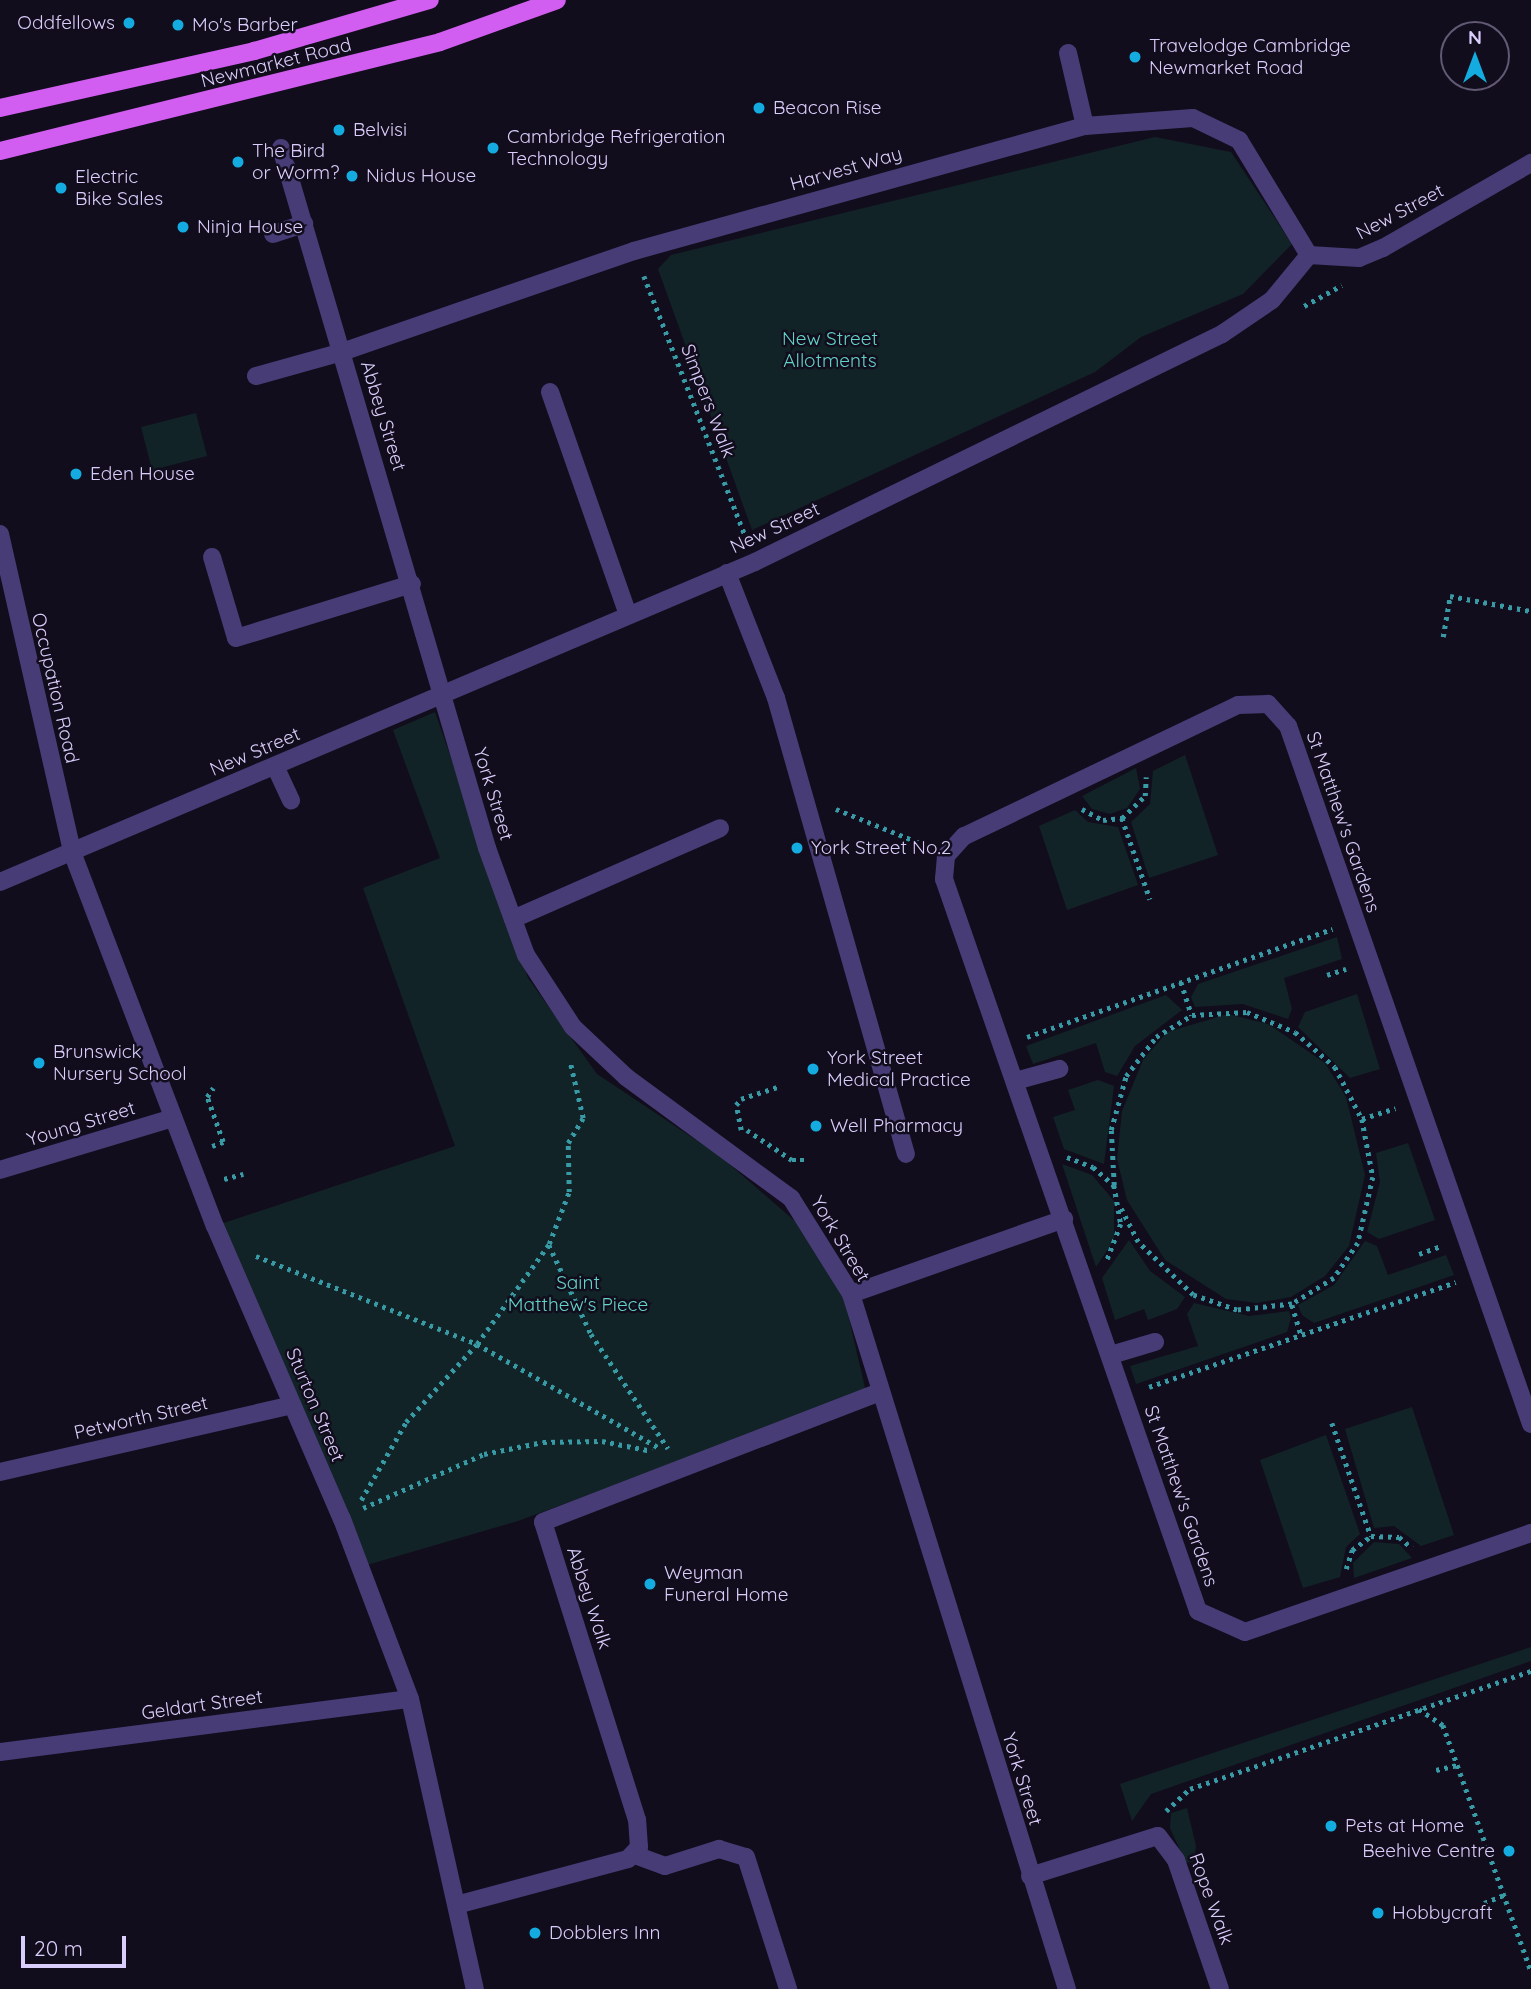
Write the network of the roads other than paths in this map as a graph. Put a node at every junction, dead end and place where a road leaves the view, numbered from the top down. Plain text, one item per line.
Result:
1 (430, 0) edge
2 (557, 0) edge
3 (1068, 53) dead end
4 (0, 108) edge
5 (1085, 126) junction
6 (281, 148) dead end
7 (0, 151) edge
8 (1531, 163) edge
9 (304, 224) junction
10 (273, 234) dead end
11 (1309, 255) junction
12 (342, 352) junction
13 (257, 376) dead end
14 (550, 392) dead end
15 (0, 534) edge
16 (212, 557) dead end
17 (727, 573) junction
18 (414, 591) junction
19 (628, 615) junction
20 (442, 696) junction
21 (275, 766) junction
22 (290, 801) dead end
23 (720, 828) dead end
24 (72, 852) junction
25 (0, 882) edge
26 (513, 919) junction
27 (1059, 1069) dead end
28 (1015, 1082) junction
29 (173, 1118) junction
30 (906, 1154) dead end
31 (0, 1170) edge
32 (1064, 1219) junction
33 (851, 1294) junction
34 (1155, 1342) dead end
35 (1111, 1355) junction
36 (878, 1393) junction
37 (292, 1405) junction
38 (1531, 1424) edge
39 (0, 1472) edge
40 (1531, 1533) edge
41 (410, 1699) junction
42 (0, 1752) edge
43 (635, 1855) junction
44 (1030, 1876) junction
45 (460, 1904) junction
46 (475, 1987) edge
47 (456, 1989) edge
48 (789, 1989) edge
49 (1066, 1989) edge
50 (1220, 1989) edge

1 - 4 main road, Newmarket Road
2 - 7 main road, Newmarket Road
3 - 5 street
5 - 11 street, Harvest Way
5 - 12 street, Harvest Way
6 - 9 street, Abbey Street
8 - 11 street, New Street
9 - 10 street
9 - 12 street, Abbey Street
11 - 17 street, New Street
12 - 13 street, Harvest Way
12 - 18 street, Abbey Street
14 - 19 street
15 - 24 street, Occupation Road
16 - 18 street
17 - 19 street, New Street
17 - 30 street
18 - 20 street, Abbey Street
19 - 20 street, New Street
20 - 21 street, New Street
20 - 26 street, York Street
21 - 22 street
21 - 24 street, New Street
23 - 26 street
24 - 25 street, New Street
24 - 29 street, Sturton Street
26 - 33 street, York Street
27 - 28 street
28 - 32 street, St Matthew's Gardens
28 - 38 street, St Matthew's Gardens
29 - 31 street, Young Street
29 - 37 street, Sturton Street
32 - 33 street
32 - 35 street, St Matthew's Gardens
33 - 36 street, York Street
34 - 35 street
35 - 40 street, St Matthew's Gardens
36 - 43 street, Abbey Walk
36 - 44 street, York Street
37 - 39 street, Petworth Street
37 - 41 street, Sturton Street
41 - 42 street, Geldart Street
41 - 45 street, Sturton Street
43 - 45 street
43 - 48 street
44 - 49 street, York Street
44 - 50 street, Rope Walk
45 - 46 street, Sturton Street
46 - 47 street

